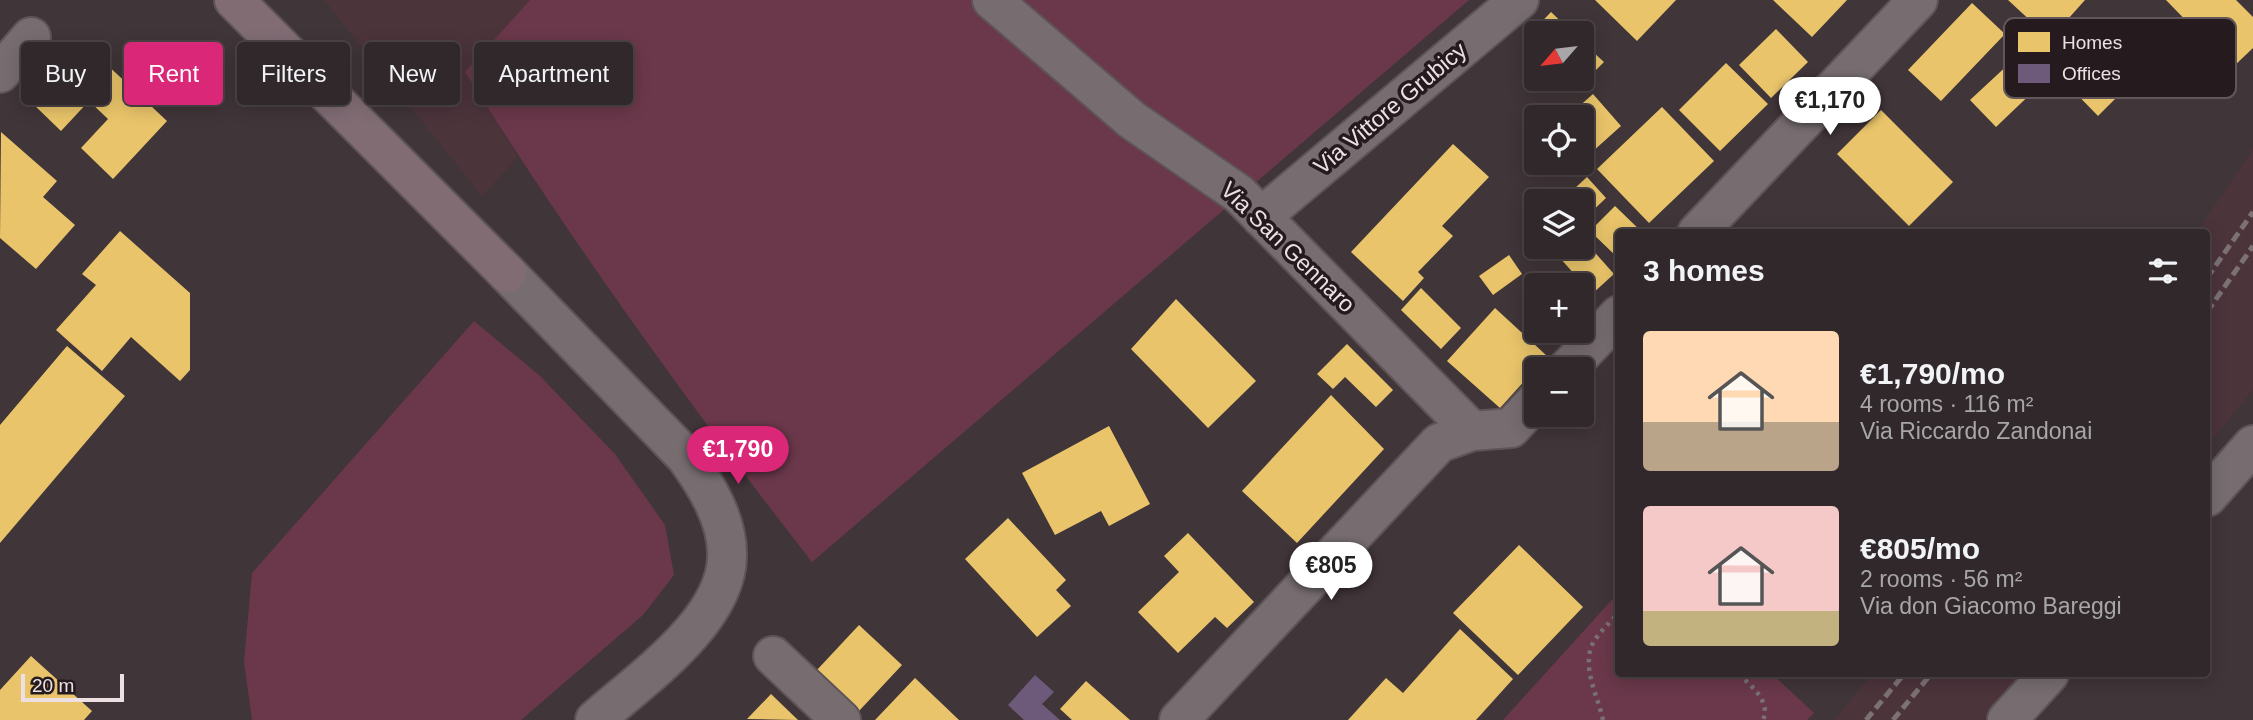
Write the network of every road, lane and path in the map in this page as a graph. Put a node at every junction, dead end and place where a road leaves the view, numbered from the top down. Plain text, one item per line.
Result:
1 (234, 0) edge
2 (992, 0) edge
3 (1519, 0) edge
4 (1918, 0) edge
5 (31, 37) dead end
6 (0, 73) edge
7 (1261, 216) junction
8 (1701, 229) edge
9 (507, 273) joint
10 (1615, 319) edge
11 (1579, 357) edge
12 (1524, 414) edge
13 (1456, 437) junction
14 (2253, 445) edge
15 (2210, 494) edge
16 (1615, 617) edge
17 (773, 656) dead end
18 (1742, 677) edge
19 (2046, 677) edge
20 (595, 720) edge
21 (841, 720) edge
22 (1179, 720) edge
23 (1603, 720) edge
24 (1763, 720) edge
25 (2007, 720) edge

1 - 9 highway
2 - 7 street, Via San Gennaro
3 - 7 street, Via Vittore Grubicy
4 - 8 street
5 - 6 street
7 - 13 street, Via San Gennaro
9 - 20 street
10 - 11 street
12 - 13 street
13 - 22 street
14 - 15 street
16 - 23 path
17 - 21 street
18 - 24 path
19 - 25 street

